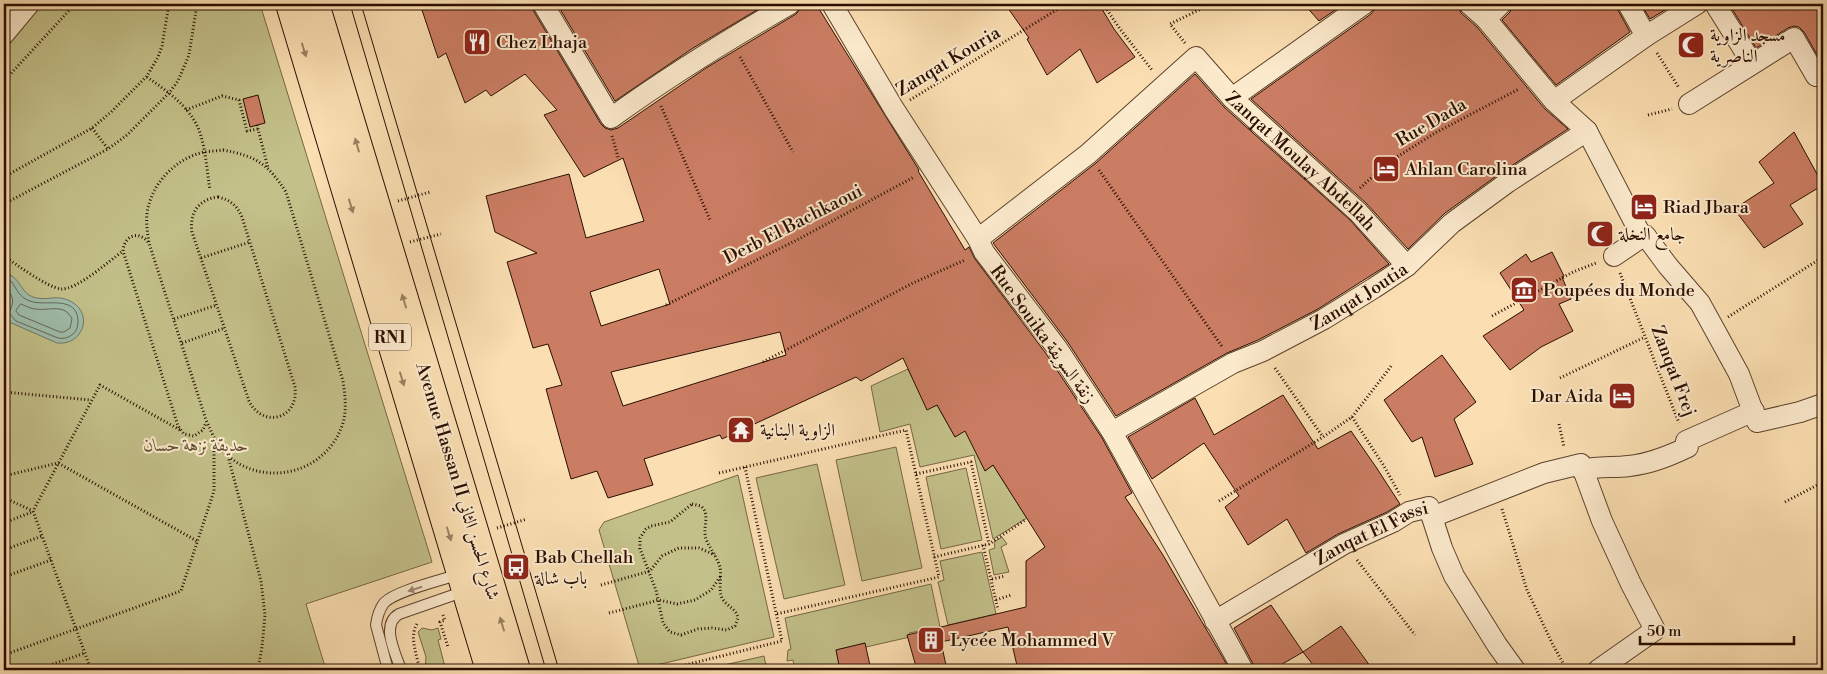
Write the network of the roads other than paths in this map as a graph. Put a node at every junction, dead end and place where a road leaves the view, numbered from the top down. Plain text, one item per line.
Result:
1 (29, 4) edge
2 (290, 4) edge
3 (543, 4) edge
4 (790, 4) edge
5 (832, 4) edge
6 (1364, 4) edge
7 (1469, 4) edge
8 (1501, 4) edge
9 (1628, 4) edge
10 (1697, 4) edge
11 (1716, 4) edge
12 (318, 7) edge
13 (1486, 19) junction
14 (4, 34) edge
15 (1646, 36) junction
16 (1752, 63) junction
17 (1823, 71) edge
18 (1232, 98) junction
19 (1554, 101) junction
20 (1689, 104) road end
21 (1587, 131) junction
22 (1642, 237) junction
23 (981, 245) junction
24 (1614, 256) road end
25 (1407, 266) junction
26 (1823, 404) edge
27 (1754, 411) junction
28 (1112, 432) junction
29 (1582, 470) junction
30 (1432, 517) junction
31 (464, 582) junction
32 (1215, 621) junction
33 (388, 670) edge
34 (401, 670) edge
35 (490, 670) edge
36 (516, 670) edge
37 (1243, 670) edge
38 (1515, 670) edge
39 (1598, 670) edge

1 - 14 street
2 -> 31 main road, Avenue Hassan II شارع الحسن الثاني / RN1
3 - 4 street
5 - 23 street, Rue Souika زنقة السويقة
6 - 18 street
7 - 13 street
8 - 13 street
9 - 15 street
10 - 15 street
11 - 16 street
36 -> 12 main road, Avenue Hassan II شارع الحسن الثاني / RN1
13 - 19 street
15 - 19 street
16 - 17 street
16 - 20 street
18 - 23 street, Zanqat Moulay Abdellah
18 - 25 street, Zanqat Moulay Abdellah
19 - 21 street
21 - 22 street
21 - 25 street, Zanqat Joutia
22 - 24 street
22 - 27 street
23 - 28 street, Rue Souika زنقة السويقة
25 - 28 street, Zanqat Joutia
26 - 27 street
27 - 29 street
28 - 32 street, Rue Souika زنقة السويقة
29 - 30 street, Zanqat El Fassi
29 - 39 street
30 - 32 street, Zanqat El Fassi
30 - 38 street
31 -> 33 lane
31 - 34 lane
31 - 35 main road, Avenue Hassan II شارع الحسن الثاني / RN1
32 - 37 street, Rue Souika زنقة السويقة

